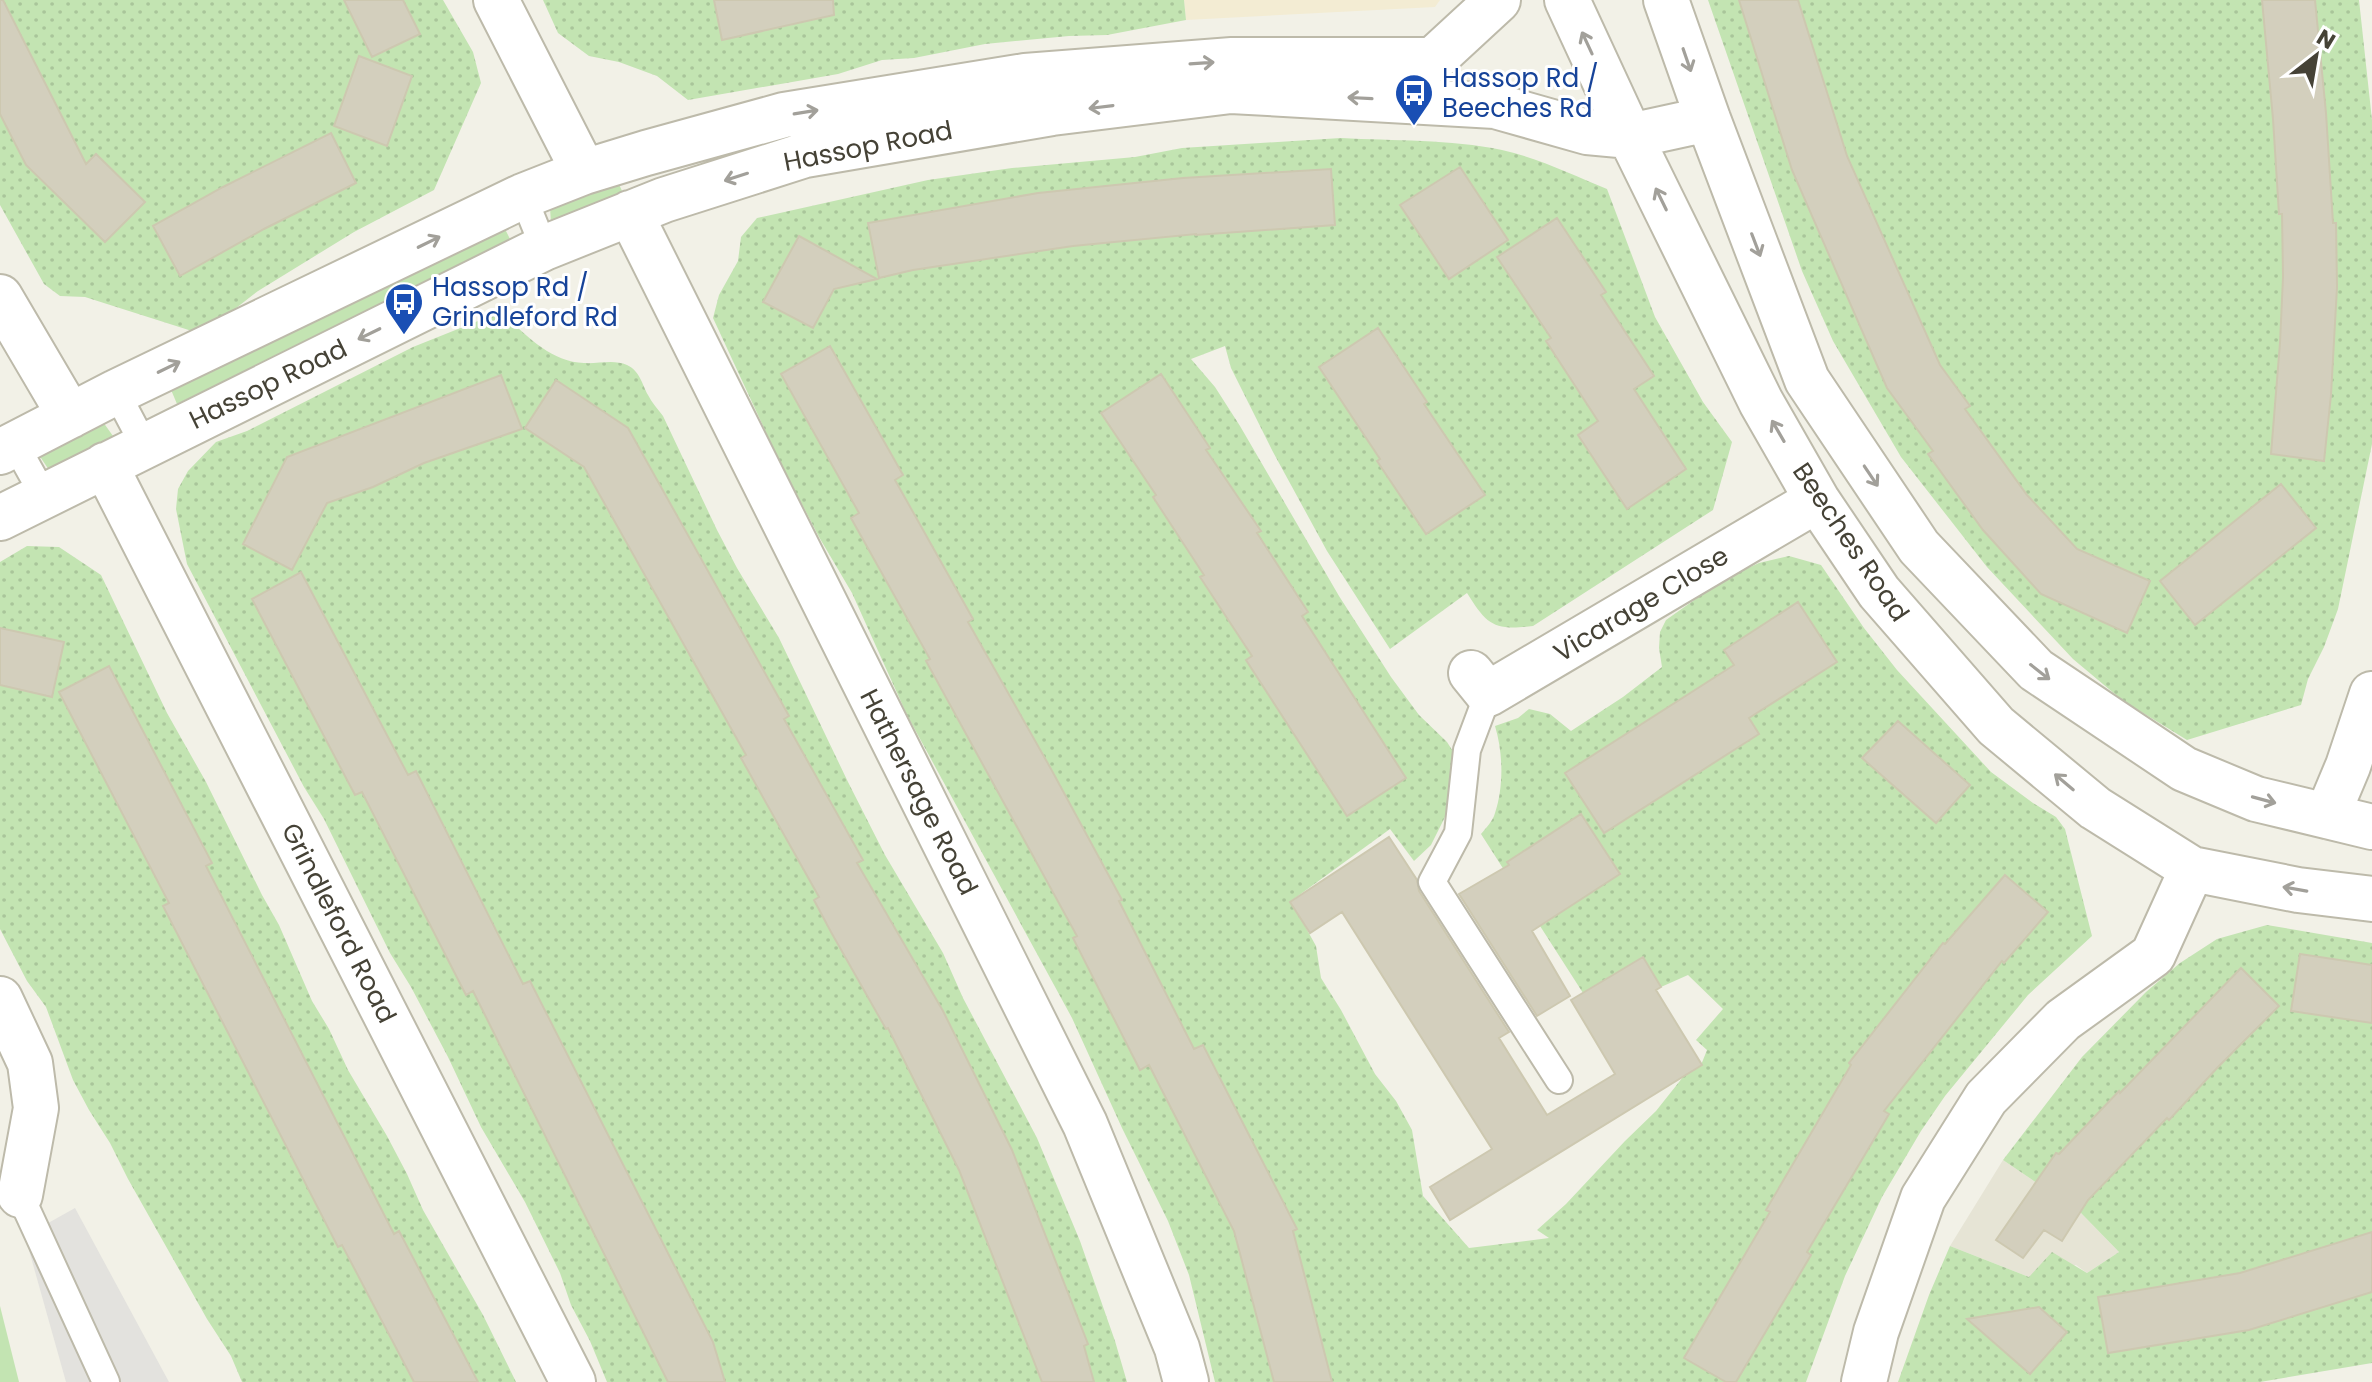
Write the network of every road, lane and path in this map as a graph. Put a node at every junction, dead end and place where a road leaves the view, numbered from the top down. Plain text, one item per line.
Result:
1 (496, 0) edge
2 (1498, 0) edge
3 (1567, 0) edge
4 (1666, 0) edge
5 (1708, 119) junction
6 (1630, 136) junction
7 (646, 153) junction
8 (584, 172) junction
9 (523, 196) junction
10 (647, 206) junction
11 (544, 248) junction
12 (0, 297) edge
13 (116, 392) junction
14 (70, 416) junction
15 (144, 445) junction
16 (8, 448) edge
17 (105, 465) junction
18 (44, 496) junction
19 (1817, 500) junction
20 (0, 518) edge
21 (1479, 683) joint
22 (2372, 694) edge
23 (2327, 816) junction
24 (2372, 827) edge
25 (2192, 869) junction
26 (2372, 899) edge
27 (0, 999) edge
28 (1559, 1080) dead end
29 (20, 1195) joint
30 (106, 1382) edge
31 (573, 1382) edge
32 (1186, 1382) edge
33 (1864, 1382) edge

1 - 8 street
7 -> 2 street, Hassop Road
6 -> 3 street, Beeches Road
4 -> 5 street, Beeches Road
5 - 6 street, Hassop Road
5 -> 23 street, Beeches Road
6 -> 10 street, Hassop Road
19 -> 6 street, Beeches Road
7 - 8 street, Hassop Road
7 - 10 lane
8 - 9 street, Hassop Road
9 - 11 lane
13 -> 9 street, Hassop Road
10 - 11 street, Hassop Road
10 - 32 street, Hathersage Road
11 -> 15 street, Hassop Road
12 - 14 street
13 - 14 street, Hassop Road
13 - 15 lane
14 - 16 street, Hassop Road
15 - 17 street, Hassop Road
16 - 18 lane
17 - 18 street, Hassop Road
17 - 31 street, Grindleford Road
18 - 20 street, Hassop Road
19 - 21 street, Vicarage Close
25 -> 19 street, Beeches Road
21 - 28 lane
22 - 23 street
23 - 24 street, Beeches Road
26 -> 25 street, Beeches Road
25 - 33 street
27 - 29 street
29 - 30 lane

